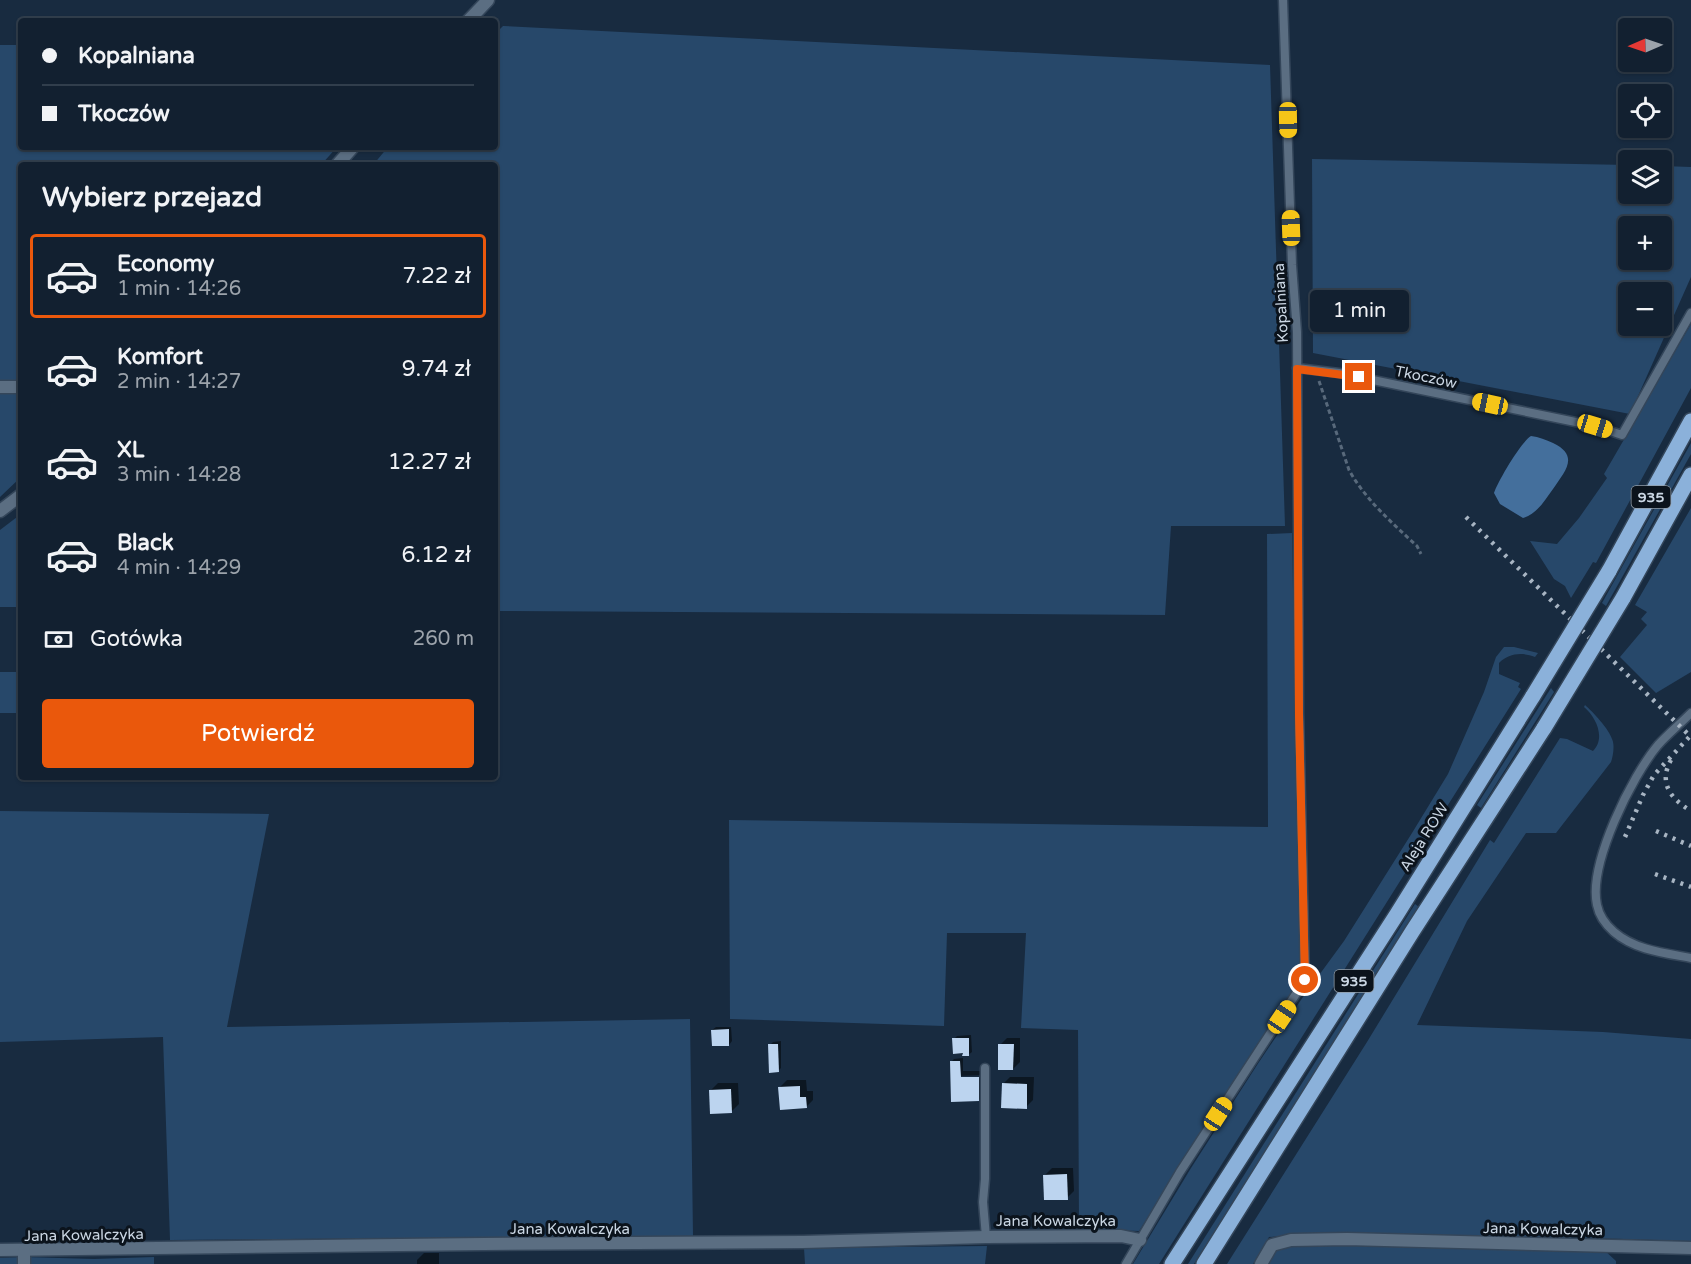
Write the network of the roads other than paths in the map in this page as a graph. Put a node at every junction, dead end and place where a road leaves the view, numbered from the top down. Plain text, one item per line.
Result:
1 (488, 0) edge
2 (1283, 0) edge
3 (471, 18) edge
4 (350, 150) edge
5 (340, 162) edge
6 (1691, 313) edge
7 (1297, 369) junction
8 (0, 387) edge
9 (18, 387) edge
10 (1691, 422) edge
11 (1691, 476) edge
12 (18, 497) edge
13 (0, 511) edge
14 (1691, 713) edge
15 (1691, 958) edge
16 (985, 1068) dead end
17 (986, 1237) junction
18 (1140, 1240) junction
19 (1691, 1248) edge
20 (0, 1251) edge
21 (24, 1251) junction
22 (24, 1264) edge
23 (1126, 1264) edge
24 (1172, 1264) edge
25 (1204, 1264) edge
26 (1261, 1264) edge

1 - 3 street
2 - 7 lane, Kopalniana
4 - 5 street
6 - 7 lane, Tkoczów
7 - 18 lane, Kopalniana
8 - 9 street
10 - 24 main road, Aleja ROW / 935, bridge
11 - 25 main road, 935, bridge
12 - 13 street
14 - 15 lane
16 - 17 lane
17 - 18 street, Jana Kowalczyka
17 - 21 street, Jana Kowalczyka
18 - 23 lane, Kopalniana
19 - 26 street, Jana Kowalczyka
20 - 21 street, Jana Kowalczyka
21 - 22 street

